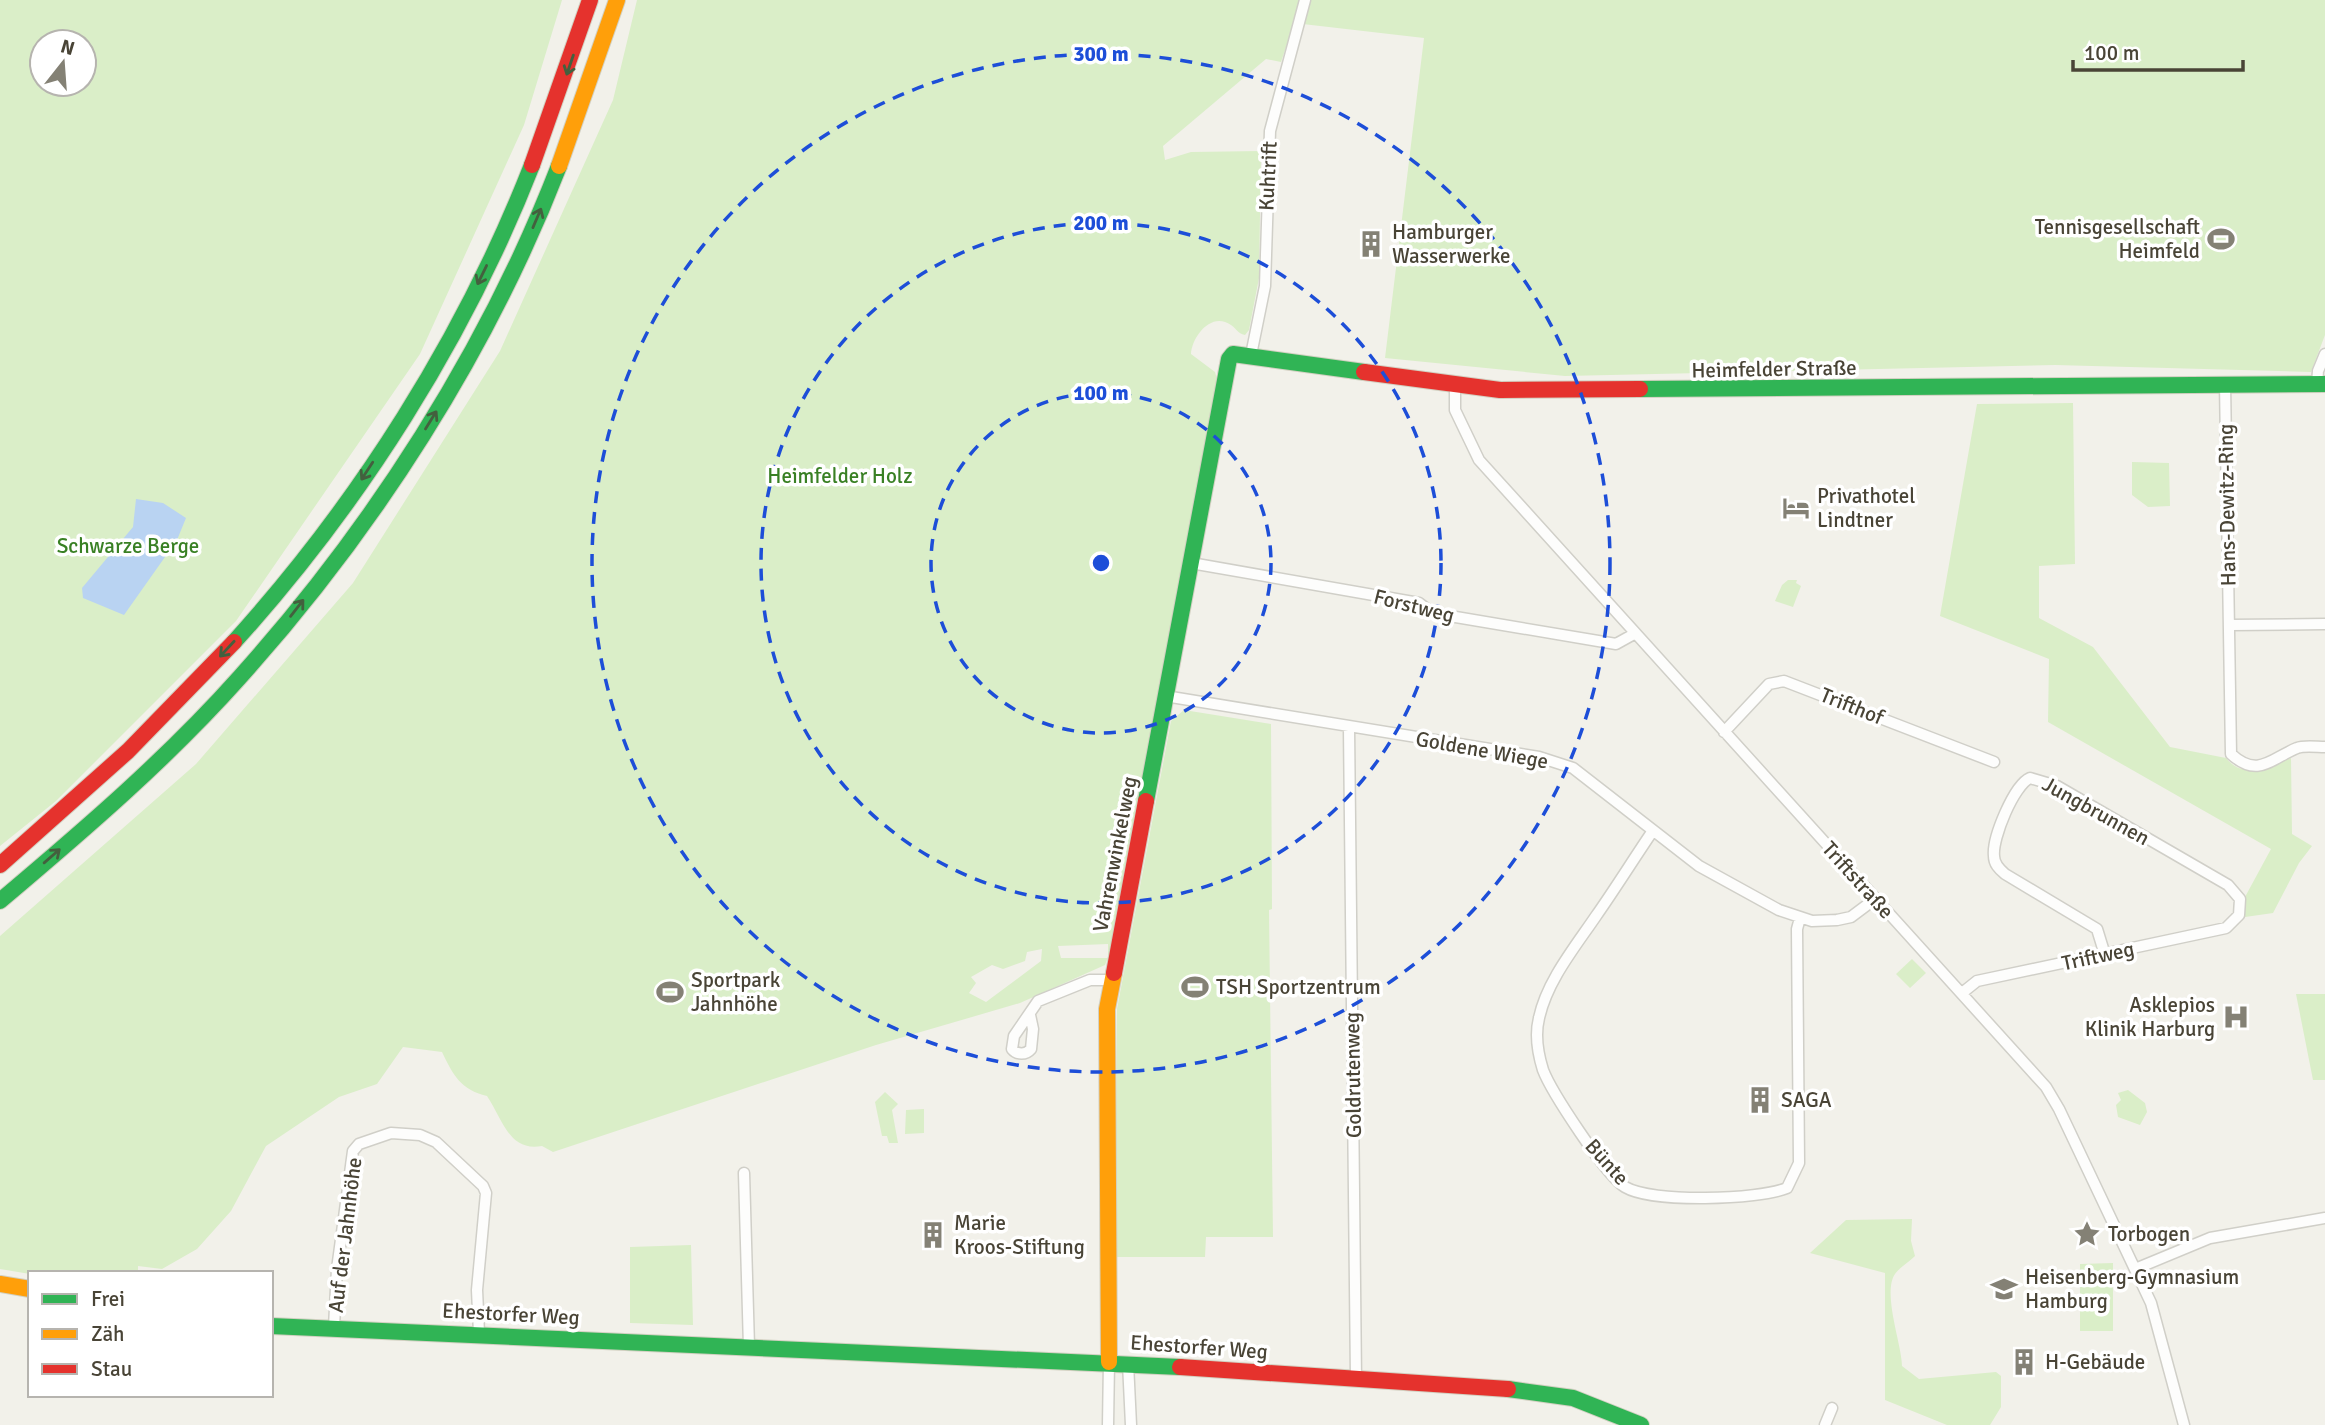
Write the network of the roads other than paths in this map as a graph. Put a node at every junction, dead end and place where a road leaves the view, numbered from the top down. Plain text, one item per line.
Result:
1 (590, 0) edge
2 (617, 0) edge
3 (1305, 0) edge
4 (2325, 354) edge
5 (1251, 355) junction
6 (1229, 359) joint
7 (2225, 384) junction
8 (2321, 384) edge
9 (1455, 385) junction
10 (1191, 563) junction
11 (2325, 624) edge
12 (2230, 625) junction
13 (1634, 634) junction
14 (1166, 696) junction
15 (1349, 729) junction
16 (1724, 732) junction
17 (2325, 747) edge
18 (1994, 762) dead end
19 (1652, 832) junction
20 (0, 865) edge
21 (1875, 899) junction
22 (0, 901) edge
23 (1800, 918) junction
24 (2236, 922) joint
25 (2105, 955) junction
26 (1111, 980) junction
27 (1962, 993) junction
28 (1030, 1015) dead end
29 (744, 1173) dead end
30 (2325, 1218) edge
31 (2135, 1269) junction
32 (0, 1284) edge
33 (28, 1289) edge
34 (273, 1326) edge
35 (334, 1327) junction
36 (479, 1333) junction
37 (749, 1347) junction
38 (1109, 1362) junction
39 (1128, 1363) junction
40 (1356, 1379) junction
41 (1832, 1408) dead end
42 (1108, 1425) edge
43 (1131, 1425) edge
44 (1641, 1425) edge
45 (1825, 1425) edge
46 (2185, 1425) edge

1 -> 20 main road
22 -> 2 main road
3 - 5 street, Kuhtrift
4 - 8 street
5 - 6 main road, Heimfelder Straße
5 - 9 main road, Heimfelder Straße
6 - 10 main road, Vahrenwinkelweg
7 - 8 main road, Heimfelder Straße
7 - 9 main road, Heimfelder Straße
7 - 12 street, Hans-Dewitz-Ring
9 - 13 street, Triftstraße
10 - 13 street, Forstweg
10 - 14 main road, Vahrenwinkelweg
11 - 12 street
12 - 17 street, Hans-Dewitz-Ring
13 - 16 street, Triftstraße
14 - 15 street, Goldene Wiege
14 - 26 main road, Vahrenwinkelweg
15 - 19 street, Goldene Wiege
15 - 40 street, Goldrutenweg
16 - 18 street, Trifthof
16 - 21 street, Triftstraße
19 - 23 street, Goldene Wiege
19 - 23 street, Bünte
21 - 23 street, Goldene Wiege
21 - 27 street, Triftstraße
24 - 25 street, Triftweg
24 - 25 street, Jungbrunnen
25 - 27 street, Triftweg
26 - 28 street
26 - 38 main road, Vahrenwinkelweg
27 - 31 street, Triftstraße
29 - 37 street
30 - 31 street
31 - 46 street, Triftstraße
32 - 33 main road
34 - 35 main road, Ehestorfer Weg
35 - 36 main road, Ehestorfer Weg
35 - 36 street, Auf der Jahnhöhe
36 - 37 main road, Ehestorfer Weg
37 - 38 main road, Ehestorfer Weg
38 - 39 main road, Ehestorfer Weg
38 - 42 street
39 - 40 main road, Ehestorfer Weg
39 - 43 street
40 - 44 main road, Ehestorfer Weg
41 - 45 street

